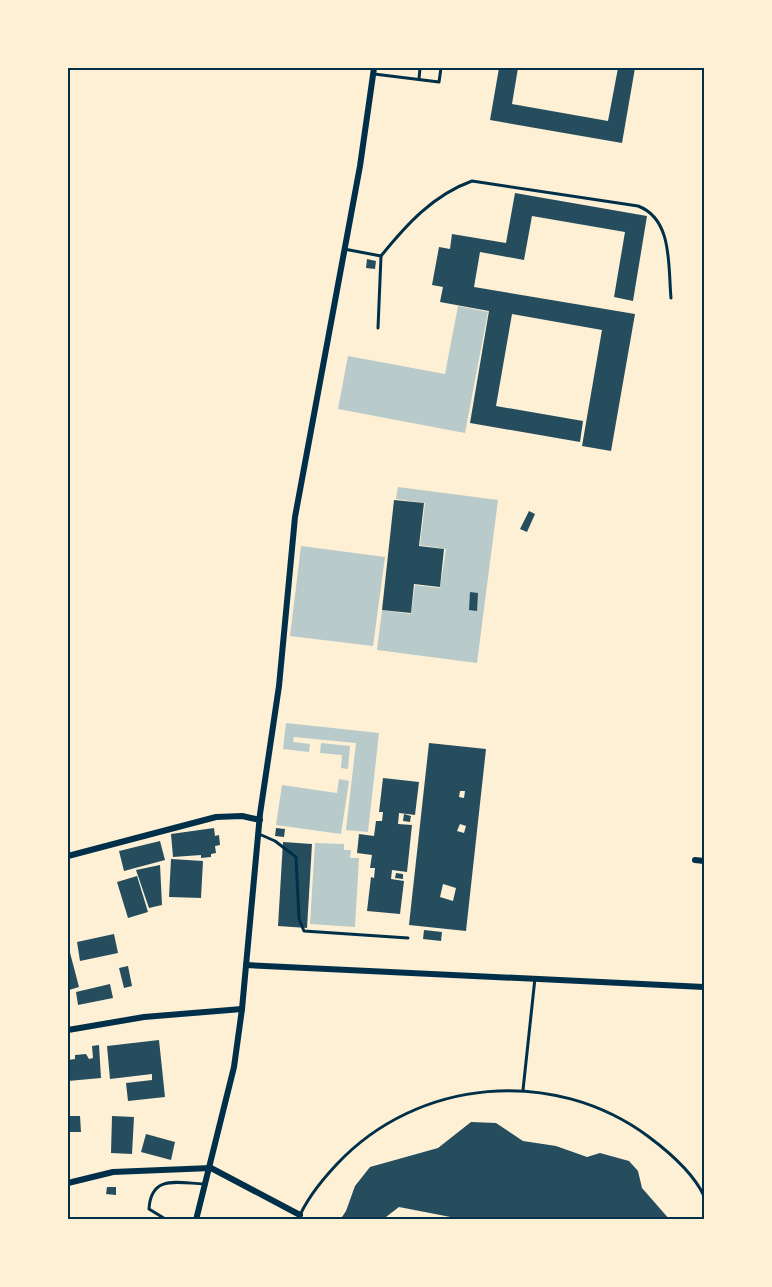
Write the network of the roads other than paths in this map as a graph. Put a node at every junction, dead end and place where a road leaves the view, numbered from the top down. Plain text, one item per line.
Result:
1 (420, 68) edge
2 (441, 68) edge
3 (373, 71) edge
4 (419, 79) junction
5 (344, 249) junction
6 (381, 256) junction
7 (671, 298) dead end
8 (378, 328) dead end
9 (260, 820) junction
10 (258, 833) junction
11 (68, 856) edge
12 (695, 860) dead end
13 (705, 861) edge
14 (408, 938) dead end
15 (246, 965) junction
16 (535, 978) junction
17 (705, 987) edge
18 (242, 1009) junction
19 (68, 1030) edge
20 (523, 1090) junction
21 (211, 1168) junction
22 (68, 1184) edge
23 (206, 1184) junction
24 (705, 1196) edge
25 (299, 1217) edge
26 (167, 1220) edge
27 (196, 1220) edge

1 - 4 lane
2 - 4 lane
3 - 4 lane
3 - 5 street
5 - 6 lane
5 - 9 street
6 - 7 lane
6 - 8 lane
9 - 10 street
9 - 11 street
10 - 14 lane
10 - 15 street
12 - 13 street
15 - 16 street
15 - 18 street
16 - 17 street
16 - 20 lane
18 - 19 street
18 - 21 street
20 - 24 lane
20 - 25 lane
21 - 22 street
21 - 23 street
21 - 25 street
23 - 26 lane
23 - 27 street

